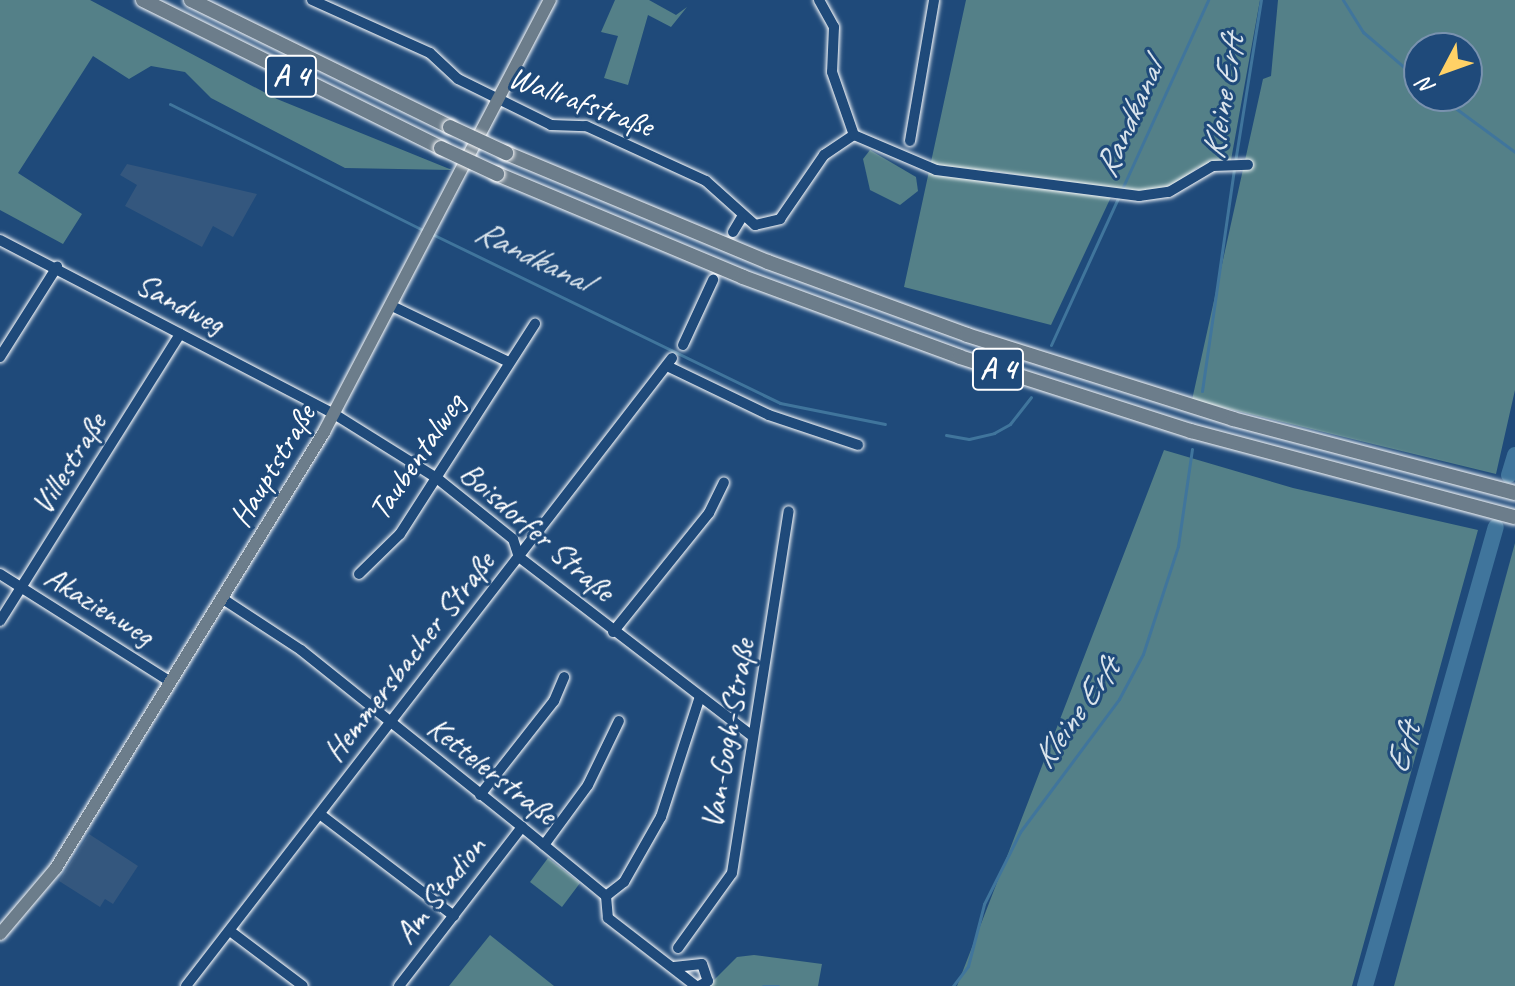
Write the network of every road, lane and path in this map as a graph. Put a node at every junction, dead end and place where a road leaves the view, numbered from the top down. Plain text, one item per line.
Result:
1 (143, 0) edge
2 (191, 0) edge
3 (312, 0) edge
4 (550, 0) edge
5 (819, 0) edge
6 (934, 0) edge
7 (498, 101) junction
8 (854, 135) junction
9 (910, 141) dead end
10 (1245, 165) dead end
11 (742, 217) junction
12 (733, 232) dead end
13 (0, 240) edge
14 (57, 267) junction
15 (713, 280) dead end
16 (392, 306) junction
17 (535, 324) dead end
18 (180, 334) junction
19 (683, 345) dead end
20 (0, 357) edge
21 (509, 362) junction
22 (334, 414) junction
23 (858, 445) dead end
24 (438, 479) junction
25 (724, 482) dead end
26 (1515, 493) edge
27 (789, 511) dead end
28 (1515, 517) edge
29 (519, 557) junction
30 (0, 574) edge
31 (359, 574) dead end
32 (21, 588) junction
33 (223, 599) junction
34 (0, 621) edge
35 (613, 632) junction
36 (564, 677) dead end
37 (171, 682) junction
38 (699, 699) junction
39 (619, 721) dead end
40 (390, 723) junction
41 (752, 736) junction
42 (480, 795) junction
43 (321, 815) junction
44 (522, 827) junction
45 (544, 845) junction
46 (606, 896) junction
47 (454, 916) junction
48 (230, 931) junction
49 (0, 934) edge
50 (678, 948) dead end
51 (674, 967) junction
52 (186, 986) edge
53 (303, 986) edge
54 (399, 986) edge
55 (697, 986) edge

1 - 28 highway, A 4, bridge
2 - 26 highway, A 4, bridge
3 - 7 street, Wallrafstraße
4 - 7 main road, Hauptstraße
5 - 8 street
6 - 9 street
7 - 11 street, Wallrafstraße
7 - 16 main road, Hauptstraße
8 - 10 street
8 - 11 street
11 - 12 street
13 - 14 street, Sandweg
14 - 18 street, Sandweg
14 - 20 street
15 - 19 street
16 - 21 street
16 - 22 main road, Hauptstraße
17 - 21 street, Taubentalweg
18 - 22 street, Sandweg
18 - 32 street, Villestraße
21 - 24 street, Taubentalweg
22 - 24 street, Boisdorfer Straße
22 - 33 main road, Hauptstraße
23 - 29 street, Hemmersbacher Straße
24 - 29 street, Boisdorfer Straße
24 - 31 street, Taubentalweg
25 - 35 street
27 - 41 street, Van-Gogh-Straße
29 - 35 street, Boisdorfer Straße
29 - 40 street, Hemmersbacher Straße
30 - 32 street, Akazienweg
32 - 34 street, Villestraße
32 - 37 street, Akazienweg
33 - 37 main road, Hauptstraße
33 - 40 street, Kettelerstraße
35 - 38 street, Boisdorfer Straße
36 - 42 street
37 - 49 main road, Hauptstraße
38 - 41 street, Boisdorfer Straße
38 - 46 street
39 - 45 street
40 - 42 street, Kettelerstraße
40 - 43 street, Hemmersbacher Straße
41 - 50 street, Van-Gogh-Straße
42 - 44 street, Kettelerstraße
43 - 47 street
43 - 48 street, Hemmersbacher Straße
44 - 45 street, Kettelerstraße
44 - 47 street, Am Stadion
45 - 46 street, Kettelerstraße
46 - 51 street, Kettelerstraße
47 - 54 street, Am Stadion
48 - 52 street, Hemmersbacher Straße
48 - 53 street
51 - 55 street, Kettelerstraße
51 - 55 street, Kettelerstraße

